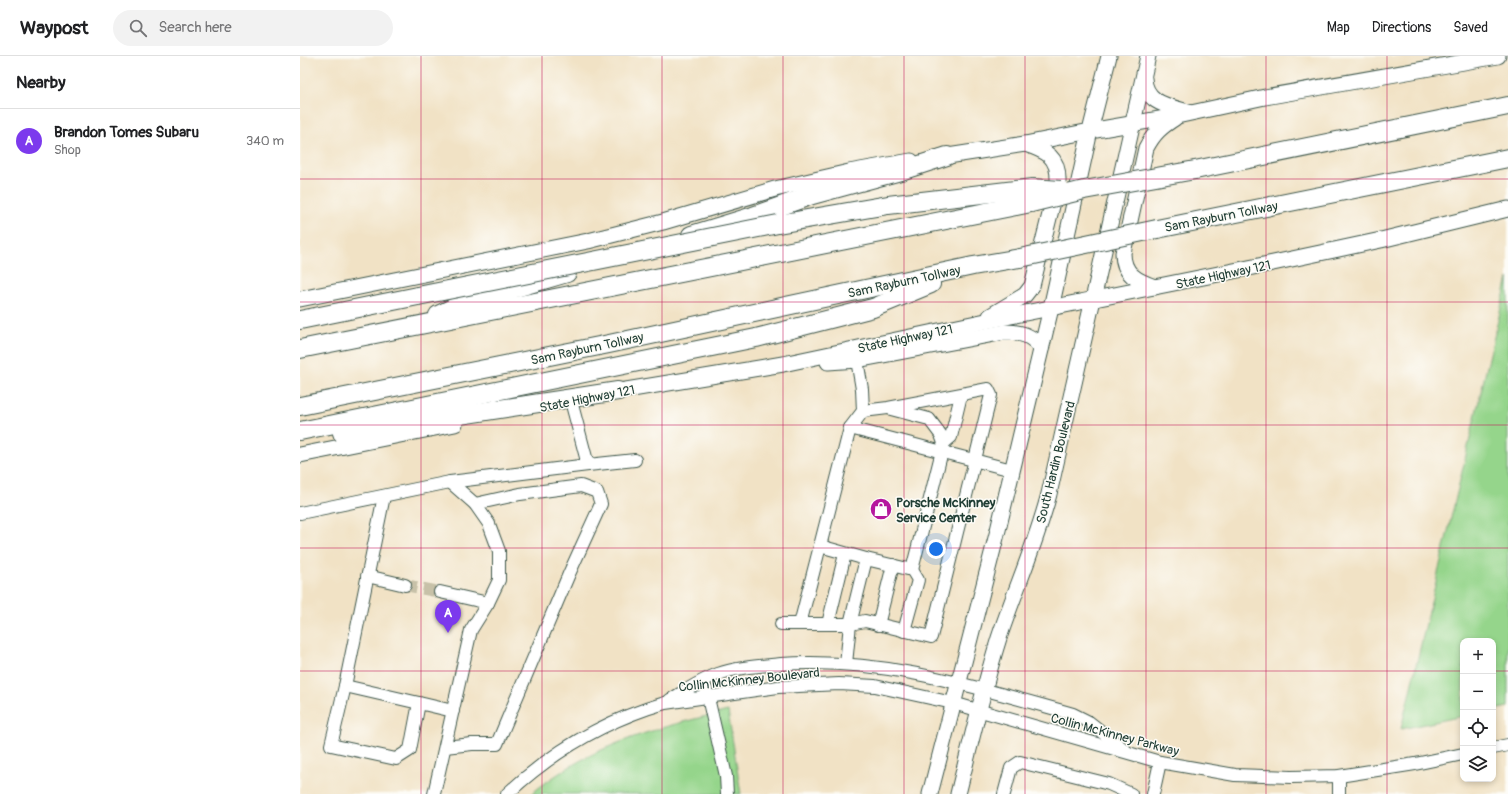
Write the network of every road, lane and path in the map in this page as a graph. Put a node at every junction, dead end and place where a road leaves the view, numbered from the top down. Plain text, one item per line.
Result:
1 (1108, 56) edge
2 (1148, 56) edge
3 (1498, 56) edge
4 (1474, 58) edge
5 (1144, 76) junction
6 (1508, 106) edge
7 (1184, 114) junction
8 (1133, 123) junction
9 (1090, 131) junction
10 (1025, 144) junction
11 (947, 156) junction
12 (1508, 158) edge
13 (1032, 196) junction
14 (1508, 209) edge
15 (973, 266) junction
16 (1155, 287) junction
17 (300, 299) edge
18 (1093, 300) junction
19 (1050, 308) junction
20 (300, 320) edge
21 (981, 322) junction
22 (416, 326) junction
23 (300, 349) edge
24 (1041, 349) junction
25 (857, 360) junction
26 (783, 364) junction
27 (618, 391) junction
28 (961, 394) junction
29 (571, 400) junction
30 (300, 406) edge
31 (888, 408) junction
32 (863, 410) junction
33 (850, 428) junction
34 (300, 431) edge
35 (300, 439) edge
36 (942, 447) junction
37 (300, 455) edge
38 (635, 460) dead end
39 (975, 461) junction
40 (588, 465) junction
41 (1012, 470) junction
42 (450, 482) junction
43 (384, 496) junction
44 (474, 504) junction
45 (300, 513) edge
46 (820, 546) junction
47 (845, 554) junction
48 (866, 559) junction
49 (893, 565) junction
50 (912, 570) junction
51 (367, 576) junction
52 (405, 584) tunnel mouth
53 (440, 592) tunnel mouth
54 (488, 603) junction
55 (781, 624) dead end
56 (800, 624) junction
57 (828, 624) junction
58 (850, 624) junction
59 (878, 624) junction
60 (904, 631) junction
61 (846, 664) junction
62 (704, 680) junction
63 (958, 682) junction
64 (345, 686) junction
65 (985, 689) junction
66 (708, 697) junction
67 (419, 703) junction
68 (665, 703) junction
69 (953, 703) junction
70 (979, 710) junction
71 (453, 711) junction
72 (1508, 745) edge
73 (445, 747) junction
74 (1496, 747) edge
75 (1129, 754) junction
76 (1460, 755) edge
77 (1160, 762) junction
78 (1339, 776) junction
79 (434, 794) edge
80 (507, 794) edge
81 (728, 794) edge
82 (930, 794) edge
83 (958, 794) edge
84 (1004, 794) edge
85 (1131, 794) edge
86 (1153, 794) edge
87 (1339, 794) edge

1 - 9 main road
2 - 5 main road, South Hardin Boulevard
3 - 4 main road
4 - 7 main road
5 - 7 main road
5 - 8 main road, South Hardin Boulevard
6 - 13 highway, bridge
7 - 8 main road
7 - 16 main road
8 - 9 main road
8 - 18 main road, South Hardin Boulevard
9 - 10 main road
9 - 19 main road
10 - 11 main road
10 - 21 main road
11 - 17 main road
11 - 22 highway
12 - 15 highway, Sam Rayburn Tollway, bridge
13 - 20 highway, bridge
13 - 22 highway
14 - 16 main road, State Highway 121
15 - 30 highway, Sam Rayburn Tollway
15 - 34 highway
16 - 18 main road, State Highway 121
18 - 19 main road, State Highway 121
18 - 65 main road, South Hardin Boulevard
19 - 21 main road, State Highway 121
19 - 24 main road
21 - 26 main road, State Highway 121
22 - 23 highway
24 - 25 main road
24 - 41 main road
25 - 26 main road
25 - 32 street
26 - 27 main road, State Highway 121
27 - 29 main road, State Highway 121
27 - 35 highway
28 - 31 street
28 - 36 street
28 - 39 street
29 - 37 main road, State Highway 121
29 - 40 street
31 - 32 street
31 - 36 street
32 - 33 street
33 - 36 street
33 - 46 street
36 - 39 street
36 - 50 street
38 - 40 street
39 - 41 street
39 - 60 street
40 - 42 street
41 - 63 main road
42 - 43 street
42 - 44 street
43 - 45 street
43 - 51 street
44 - 54 street
44 - 73 street
46 - 47 street
46 - 56 street
47 - 48 street
47 - 57 street
48 - 49 street
48 - 58 street
49 - 50 street
49 - 59 street
50 - 60 street
51 - 52 street
51 - 64 street
53 - 54 street
54 - 71 street
55 - 56 street
56 - 57 street
57 - 58 street
58 - 59 street
58 - 61 street
59 - 60 street
61 - 62 street, Collin McKinney Boulevard
61 - 63 street, Collin McKinney Boulevard
62 - 66 street
62 - 68 street, Collin McKinney Boulevard
63 - 65 street, Collin McKinney Boulevard
63 - 69 main road
64 - 67 street
64 - 67 street
65 - 70 main road, South Hardin Boulevard
65 - 75 street, Collin McKinney Boulevard
66 - 68 street, Collin McKinney Boulevard
66 - 69 street, Collin McKinney Boulevard
66 - 81 street
67 - 71 street
68 - 80 street, Collin McKinney Boulevard
69 - 70 street, Collin McKinney Parkway
69 - 82 main road
70 - 75 street, Collin McKinney Parkway
70 - 83 main road, South Hardin Boulevard
71 - 73 street
72 - 74 street
73 - 79 street
75 - 77 street, Collin McKinney Parkway
76 - 78 street, Collin McKinney Parkway
77 - 78 street, Collin McKinney Parkway
77 - 86 street
78 - 87 street
84 - 85 street

